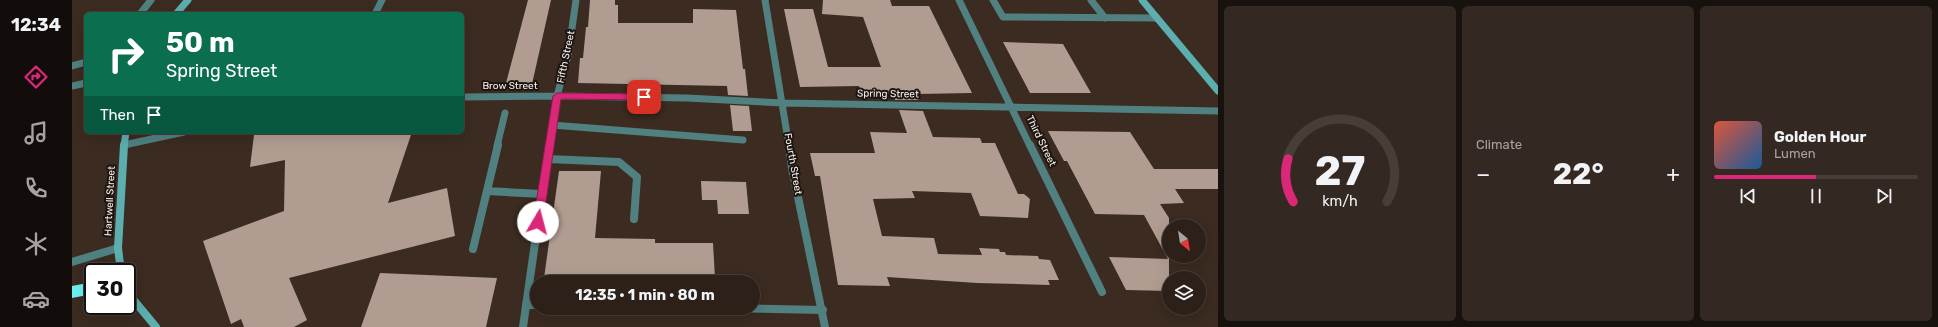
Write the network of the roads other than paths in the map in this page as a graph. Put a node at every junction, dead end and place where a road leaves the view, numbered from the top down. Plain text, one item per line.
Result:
1 (151, 0) edge
2 (188, 0) edge
3 (382, 0) edge
4 (576, 0) edge
5 (765, 0) edge
6 (959, 0) edge
7 (993, 0) edge
8 (1092, 0) edge
9 (1142, 0) edge
10 (142, 12) edge
11 (178, 12) edge
12 (376, 12) edge
13 (1105, 18) junction
14 (1157, 18) junction
15 (84, 63) edge
16 (72, 66) edge
17 (84, 83) edge
18 (72, 86) edge
19 (1218, 91) edge
20 (557, 96) junction
21 (464, 97) edge
22 (783, 102) junction
23 (1011, 106) junction
24 (1218, 111) edge
25 (506, 113) dead end
26 (552, 125) junction
27 (126, 134) edge
28 (175, 134) edge
29 (743, 140) dead end
30 (124, 145) junction
31 (547, 158) junction
32 (487, 191) junction
33 (542, 194) junction
34 (634, 219) dead end
35 (118, 248) junction
36 (473, 249) dead end
37 (72, 262) edge
38 (120, 263) edge
39 (84, 290) edge
40 (72, 292) edge
41 (1102, 292) dead end
42 (136, 303) edge
43 (526, 305) junction
44 (530, 305) edge
45 (760, 309) edge
46 (823, 310) junction
47 (156, 327) edge
48 (522, 327) edge
49 (825, 327) edge

1 - 10 street
2 - 11 main road
3 - 12 street
4 - 20 street, Fifth Street
5 - 22 street, Fourth Street
6 - 23 street, Third Street
7 - 13 street
8 - 13 street
9 - 14 main road
13 - 14 street
14 - 19 main road
15 - 16 street
17 - 18 street
20 - 21 street, Brow Street
20 - 22 street, Spring Street
20 - 26 street, Fifth Street
22 - 23 street, Spring Street
22 - 46 street, Fourth Street
23 - 24 street, Spring Street
23 - 41 street, Third Street
25 - 32 street
26 - 29 street
26 - 31 street, Fifth Street
27 - 30 main road, Hartwell Street
28 - 30 street
30 - 35 main road, Hartwell Street
31 - 33 street, Fifth Street
31 - 34 street
32 - 33 street
32 - 36 street
33 - 43 street, Fifth Street
35 - 37 street
35 - 38 main road, Hartwell Street
39 - 40 highway
42 - 47 main road
43 - 44 street
43 - 48 street, Fifth Street
45 - 46 street
46 - 49 street, Fourth Street

